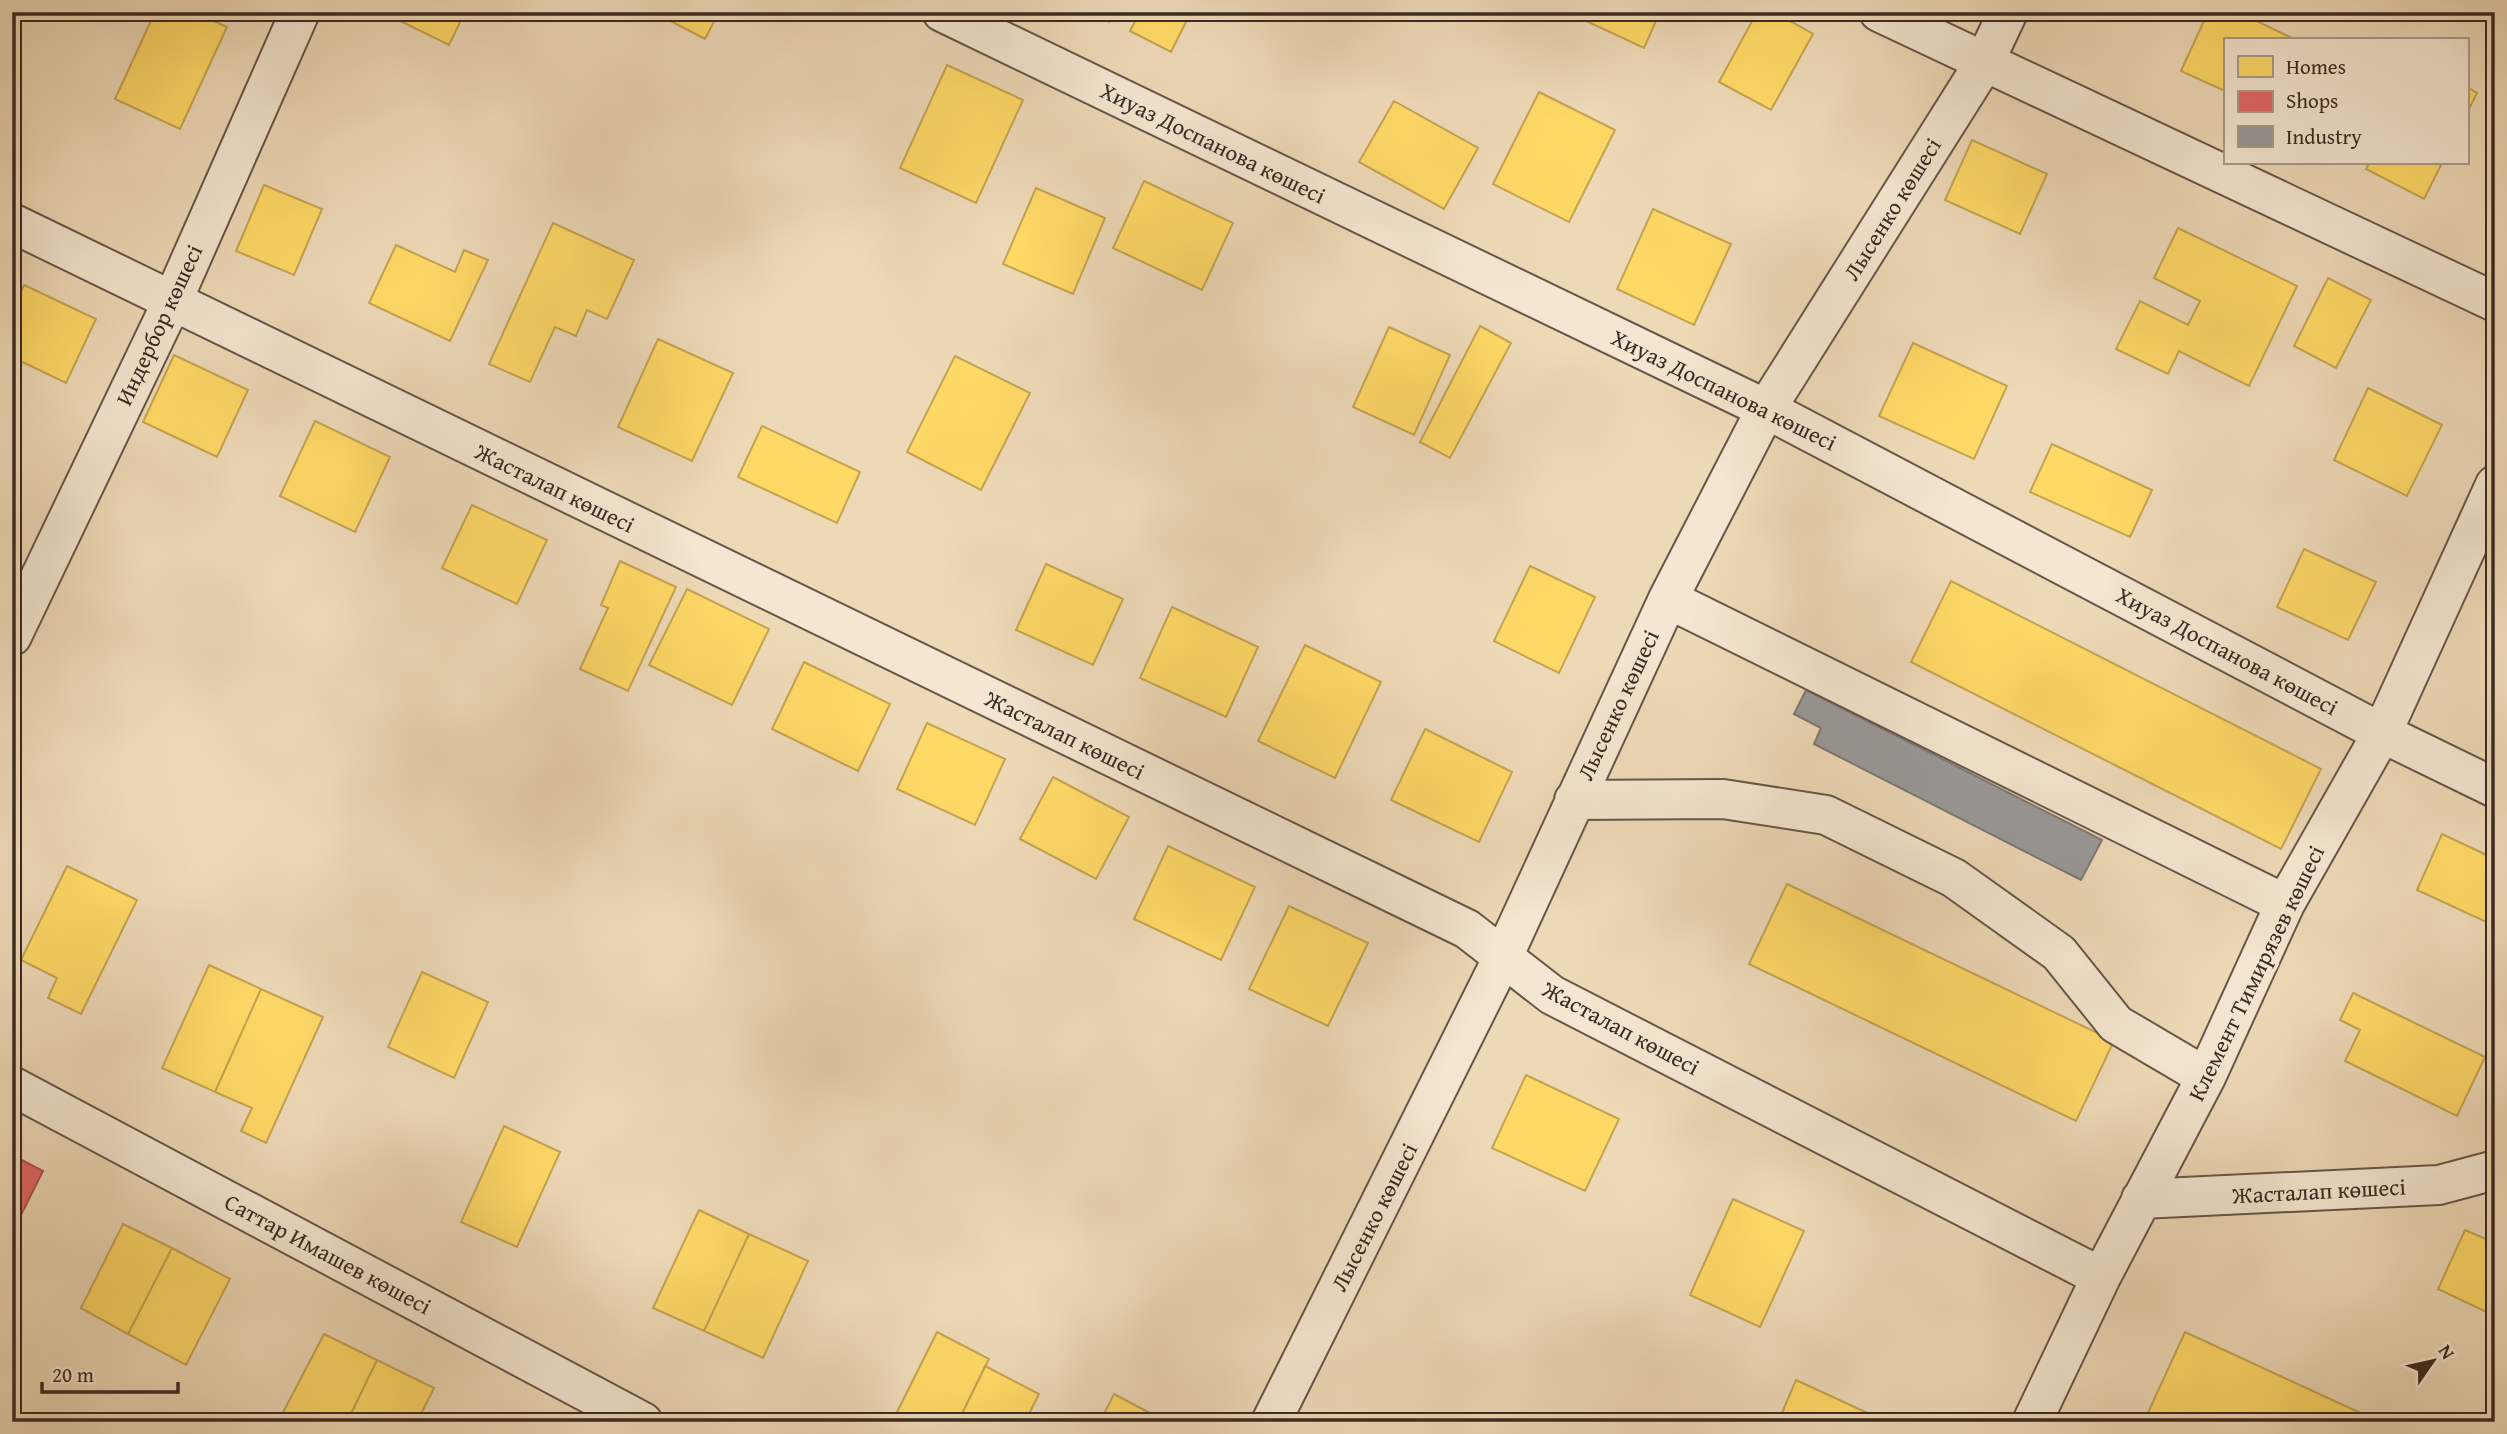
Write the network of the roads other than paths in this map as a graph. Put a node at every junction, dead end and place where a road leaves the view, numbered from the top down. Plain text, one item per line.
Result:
1 (300, 12) edge
2 (942, 12) edge
3 (1879, 12) edge
4 (2008, 12) edge
5 (1984, 63) junction
6 (12, 223) edge
7 (172, 302) junction
8 (2495, 302) edge
9 (1766, 409) junction
10 (2495, 485) edge
11 (1668, 599) junction
12 (12, 636) edge
13 (2382, 733) junction
14 (2495, 788) edge
15 (1574, 800) junction
16 (2285, 904) junction
17 (1503, 957) junction
18 (2206, 1077) junction
19 (12, 1086) edge
20 (2495, 1170) edge
21 (2141, 1199) junction
22 (2101, 1277) junction
23 (643, 1422) edge
24 (1271, 1422) edge
25 (2032, 1422) edge

1 - 7 street, Индербор көшесі
2 - 9 street, Хиуаз Доспанова көшесі
3 - 5 street
4 - 5 street, Лысенко көшесі
5 - 8 street
5 - 9 street, Лысенко көшесі
6 - 7 street, Жасталап көшесі
7 - 12 street, Индербор көшесі
7 - 17 street, Жасталап көшесі
9 - 11 street, Лысенко көшесі
9 - 13 street, Хиуаз Доспанова көшесі
10 - 13 street, Клемент Тимирязев көшесі
11 - 15 street, Лысенко көшесі
11 - 16 street
13 - 14 street, Хиуаз Доспанова көшесі
13 - 16 street, Клемент Тимирязев көшесі
15 - 17 street, Лысенко көшесі
15 - 18 street
16 - 18 street, Клемент Тимирязев көшесі
17 - 22 street, Жасталап көшесі
17 - 24 street, Лысенко көшесі
18 - 21 street, Клемент Тимирязев көшесі
19 - 23 street, Саттар Имашев көшесі
20 - 21 street, Жасталап көшесі
21 - 22 street, Клемент Тимирязев көшесі
22 - 25 street, Клемент Тимирязев көшесі

